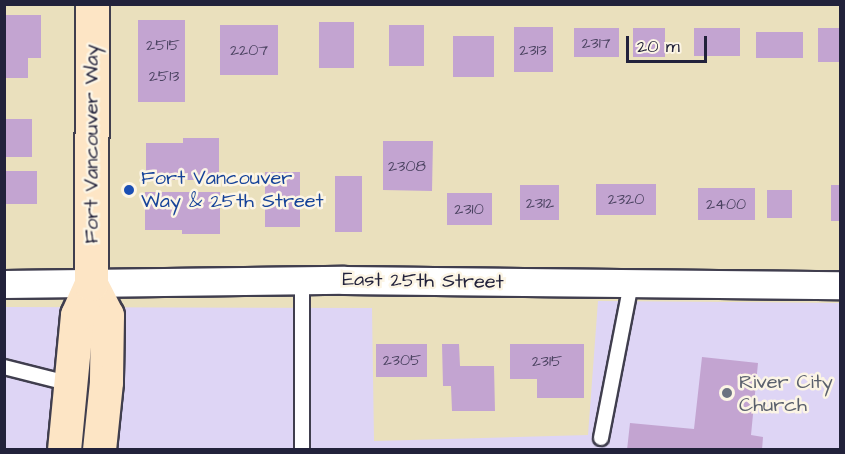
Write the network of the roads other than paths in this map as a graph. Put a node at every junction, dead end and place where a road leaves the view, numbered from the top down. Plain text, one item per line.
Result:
1 (92, 4) edge
2 (302, 281) junction
3 (4, 284) edge
4 (91, 284) junction
5 (631, 284) junction
6 (840, 285) edge
7 (4, 367) edge
8 (72, 384) junction
9 (601, 438) dead end
10 (64, 450) edge
11 (99, 450) edge
12 (302, 450) edge

1 - 4 street, Fort Vancouver Way
2 - 4 street, East 25th Street
2 - 5 street, East 25th Street
2 - 12 lane
3 - 4 street, East 25th Street
4 - 8 street, Fort Vancouver Way
4 - 11 street, Fort Vancouver Way
5 - 6 street, East 25th Street
5 - 9 lane
7 - 8 lane
8 - 10 street, Fort Vancouver Way

